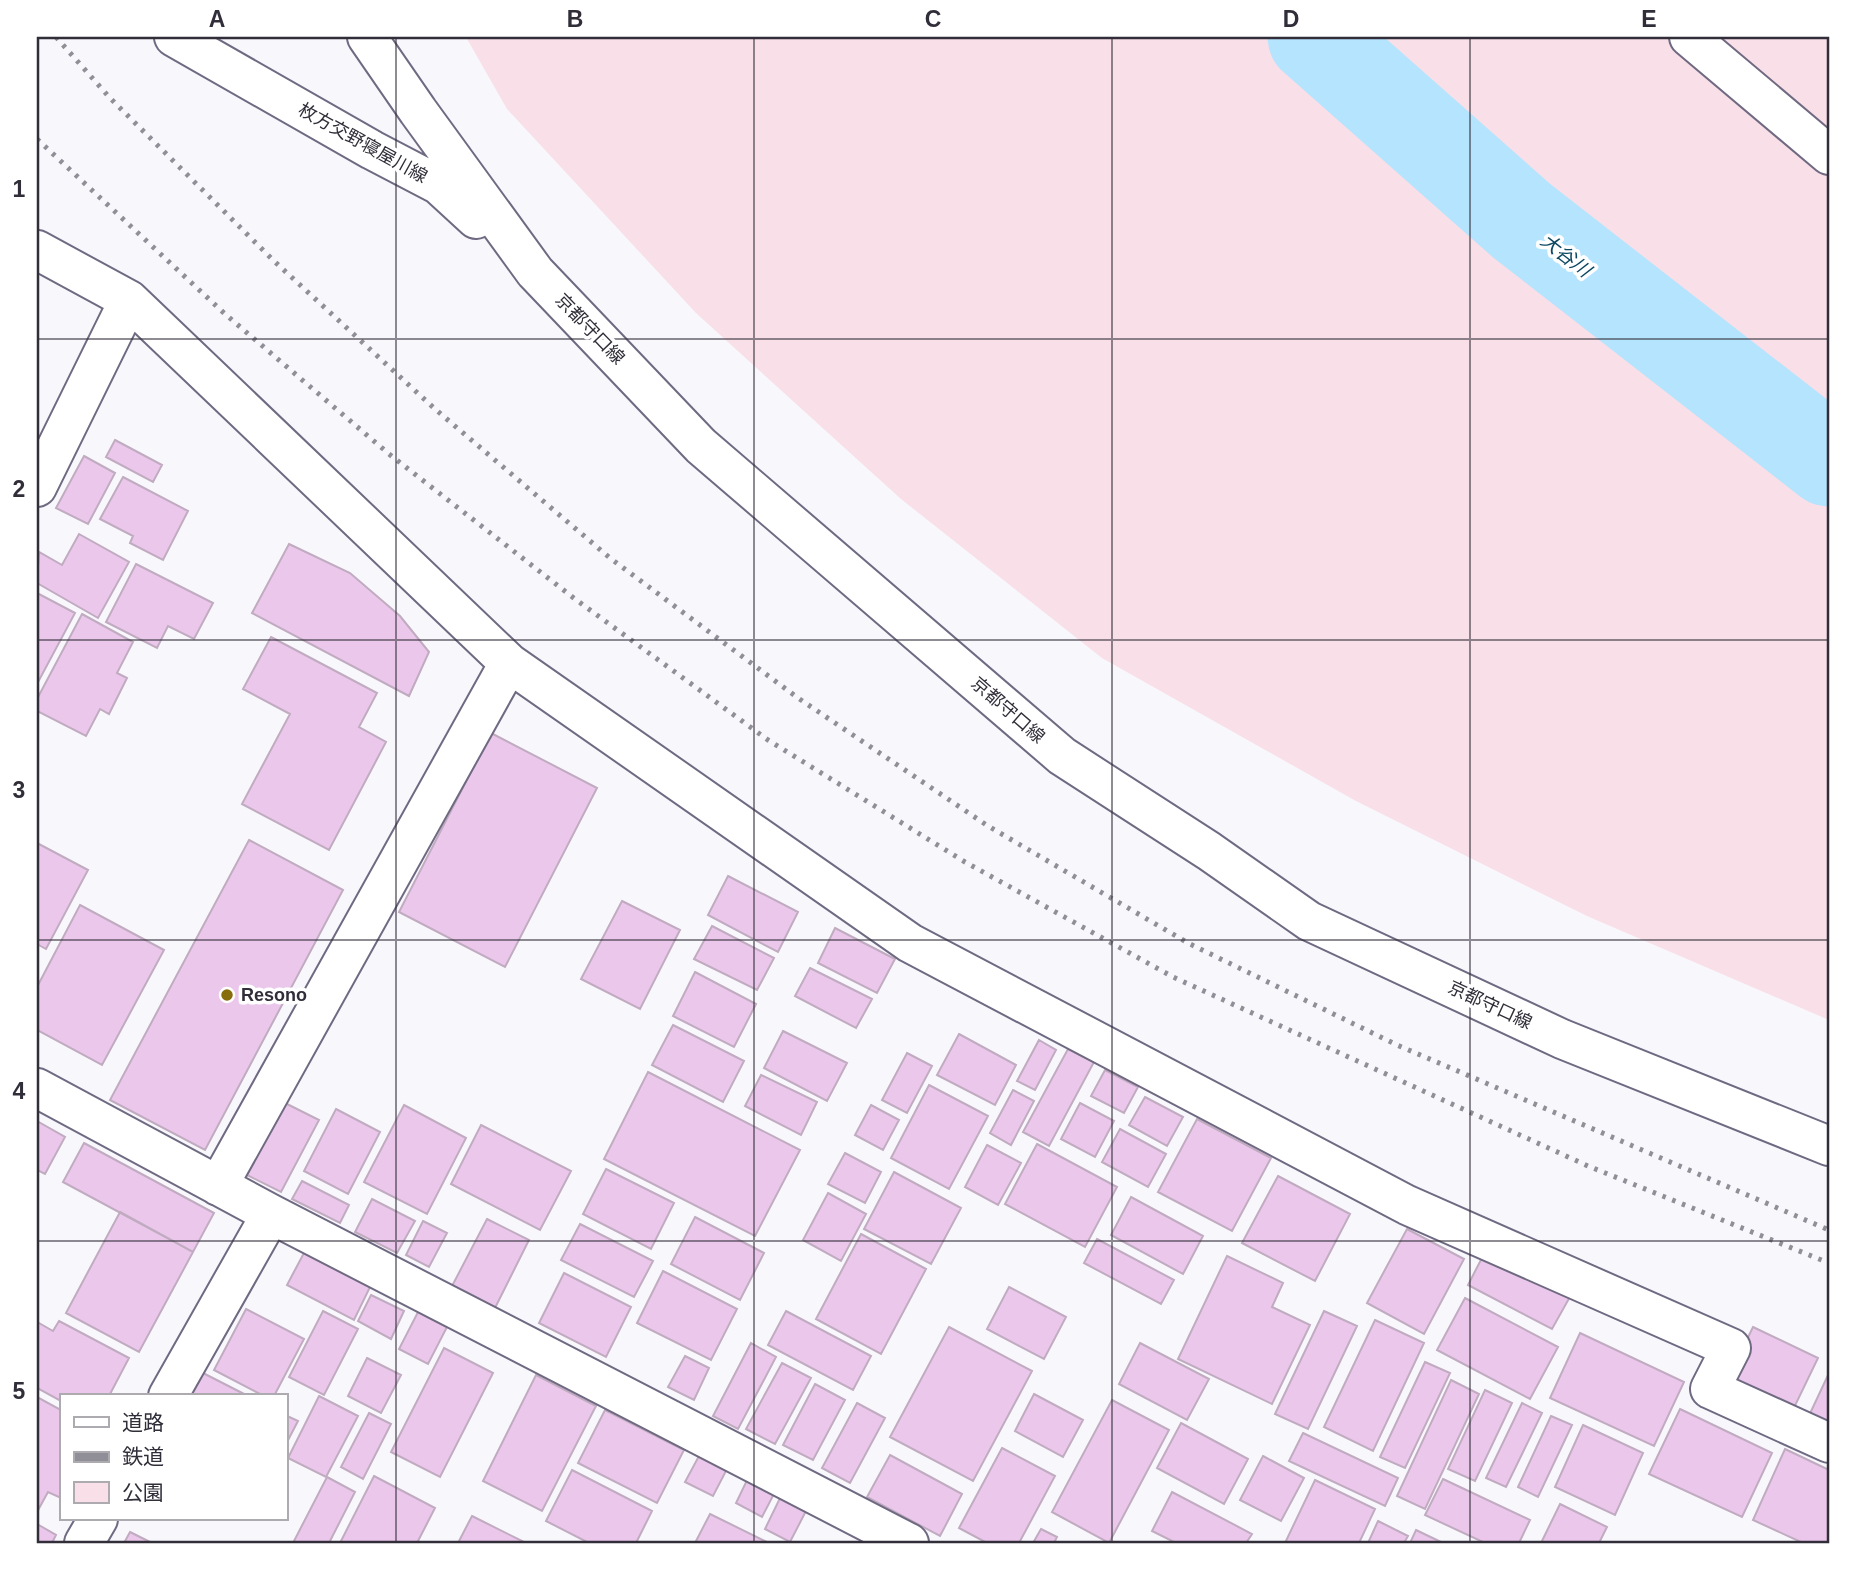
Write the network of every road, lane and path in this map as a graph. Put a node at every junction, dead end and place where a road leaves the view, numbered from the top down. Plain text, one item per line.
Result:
1 (174, 37) edge
2 (367, 37) edge
3 (1689, 37) edge
4 (1829, 155) edge
5 (37, 250) edge
6 (535, 272) junction
7 (129, 300) junction
8 (37, 487) edge
9 (509, 663) junction
10 (37, 1088) edge
11 (1829, 1146) edge
12 (218, 1186) junction
13 (271, 1214) junction
14 (168, 1394) edge
15 (1829, 1443) edge
16 (97, 1520) edge
17 (84, 1543) edge
18 (909, 1543) edge

1 - 6 street, 枚方交野寝屋川線
2 - 6 street, 京都守口線
3 - 4 street
5 - 7 street
6 - 11 street, 京都守口線
7 - 8 street
7 - 9 street
9 - 12 street
9 - 15 street
10 - 12 street
12 - 13 street
13 - 14 street
13 - 18 street
16 - 17 street

